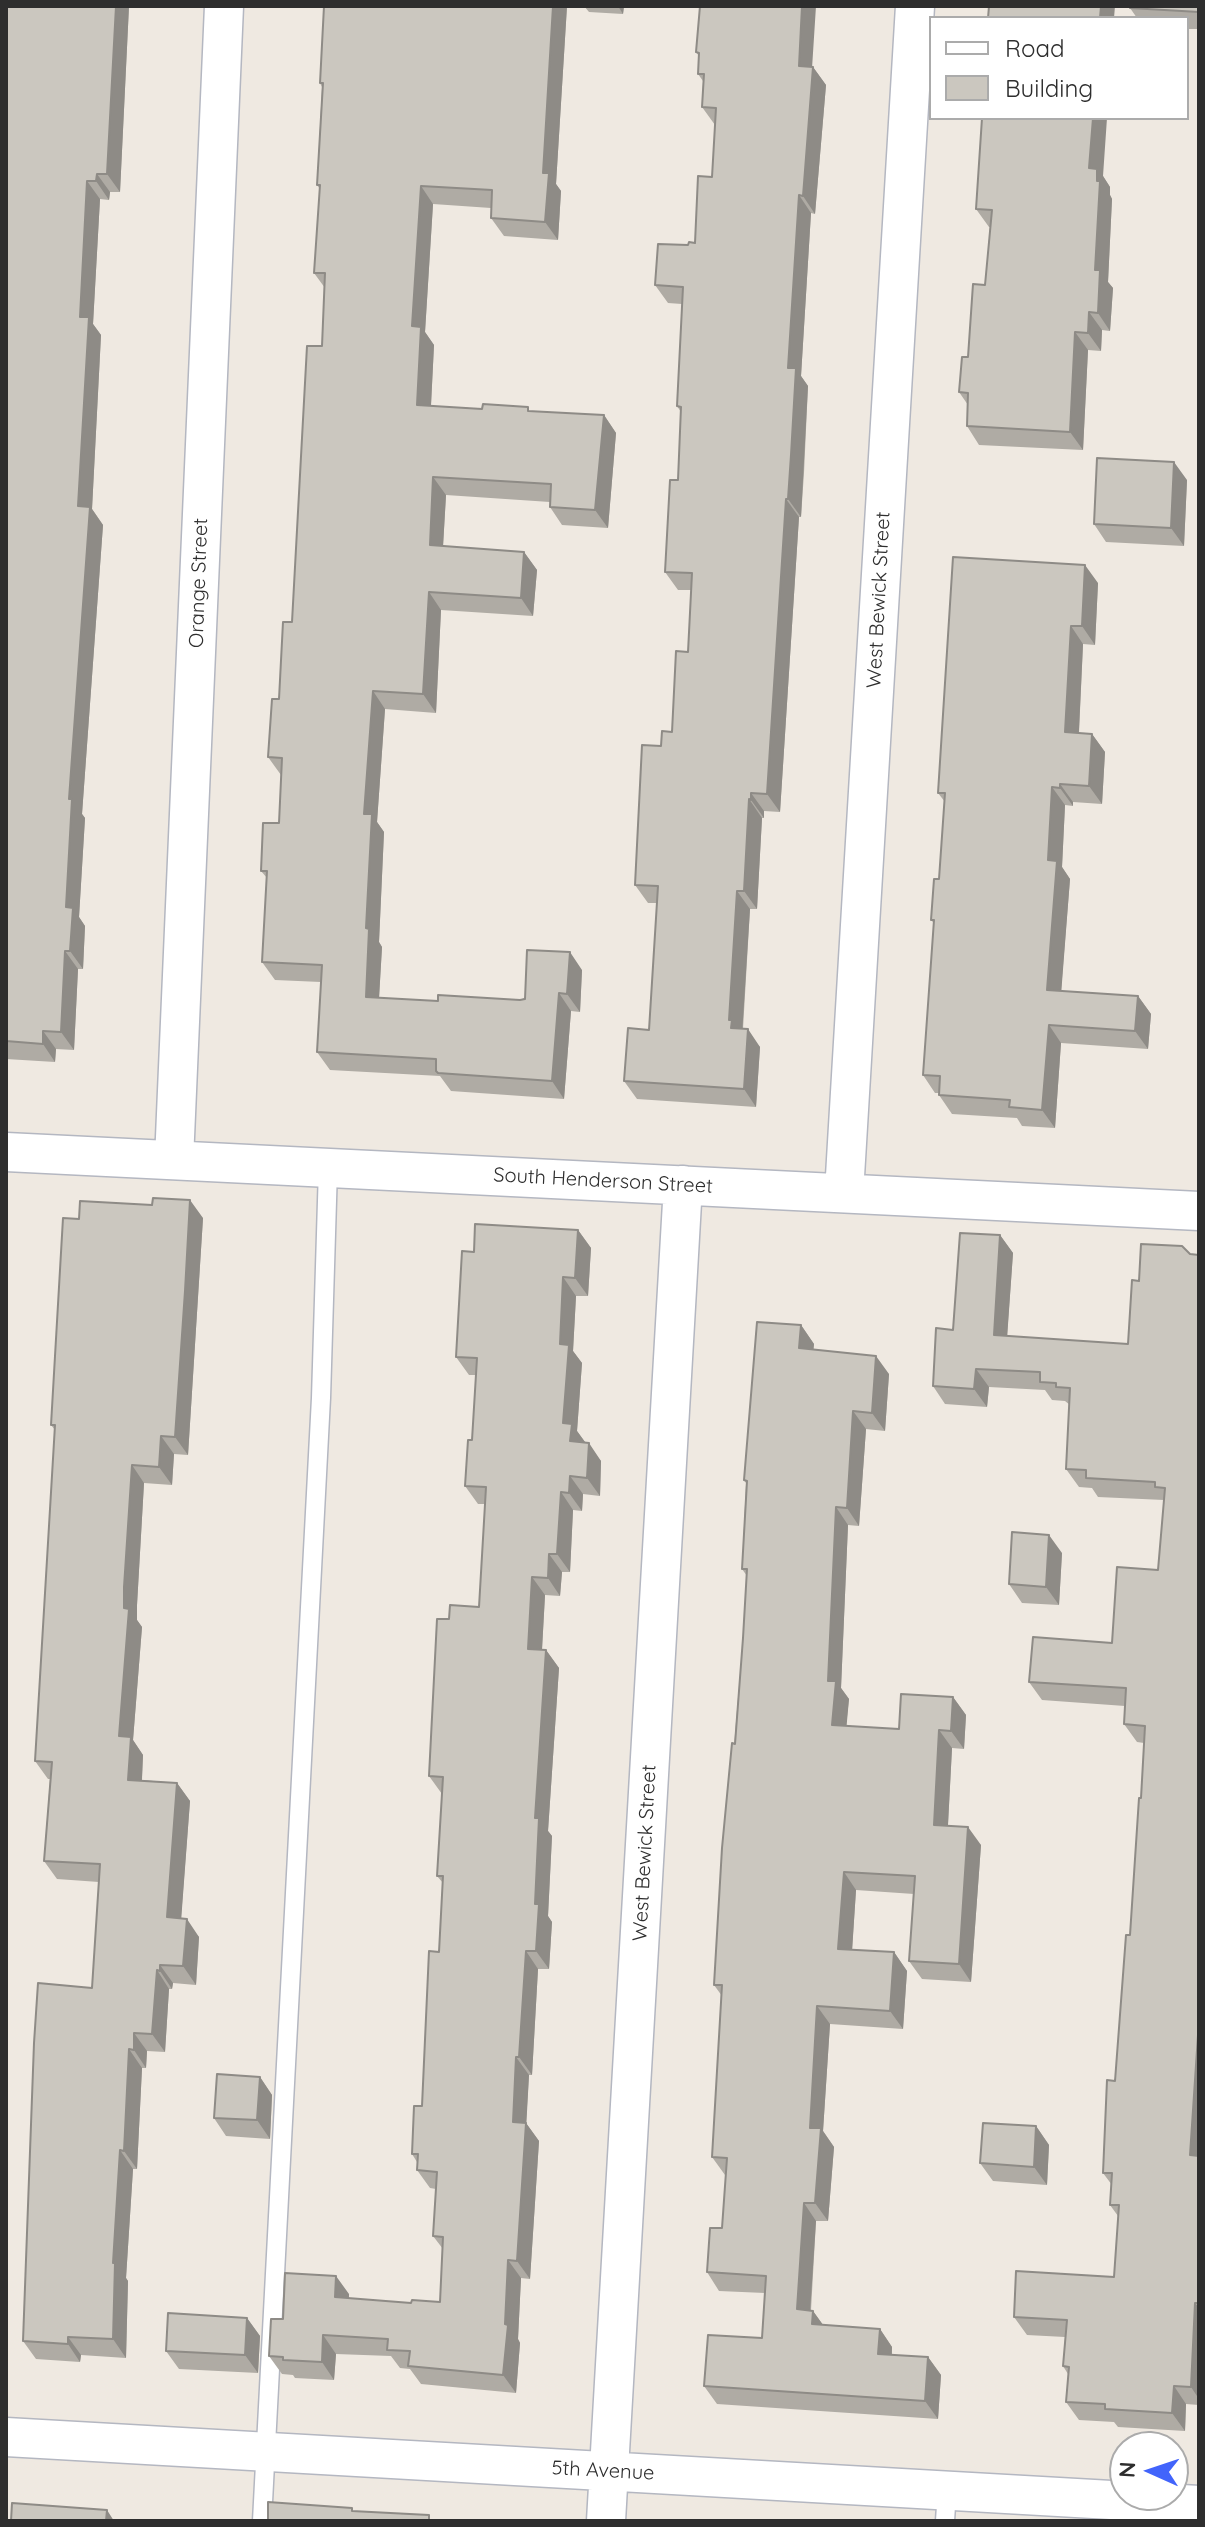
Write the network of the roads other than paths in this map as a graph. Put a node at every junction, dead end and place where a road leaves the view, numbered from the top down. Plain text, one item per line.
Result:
1 (224, 6) edge
2 (915, 6) edge
3 (6, 1152) edge
4 (174, 1160) junction
5 (328, 1168) junction
6 (683, 1185) junction
7 (844, 1193) junction
8 (1199, 1211) edge
9 (6, 2437) edge
10 (265, 2452) junction
11 (609, 2471) junction
12 (1199, 2505) edge
13 (946, 2506) edge
14 (262, 2521) edge
15 (606, 2521) edge

1 - 4 street, Orange Street
2 - 7 street, West Bewick Street
3 - 4 street, South Henderson Street
4 - 5 street, South Henderson Street
5 - 6 street, South Henderson Street
5 - 10 lane
6 - 7 street, South Henderson Street
6 - 11 street, West Bewick Street
7 - 8 street, South Henderson Street
9 - 10 street, 5th Avenue
10 - 11 street, 5th Avenue
10 - 14 lane
11 - 13 street, 5th Avenue
11 - 15 street, West Bewick Street
12 - 13 street, 5th Avenue

